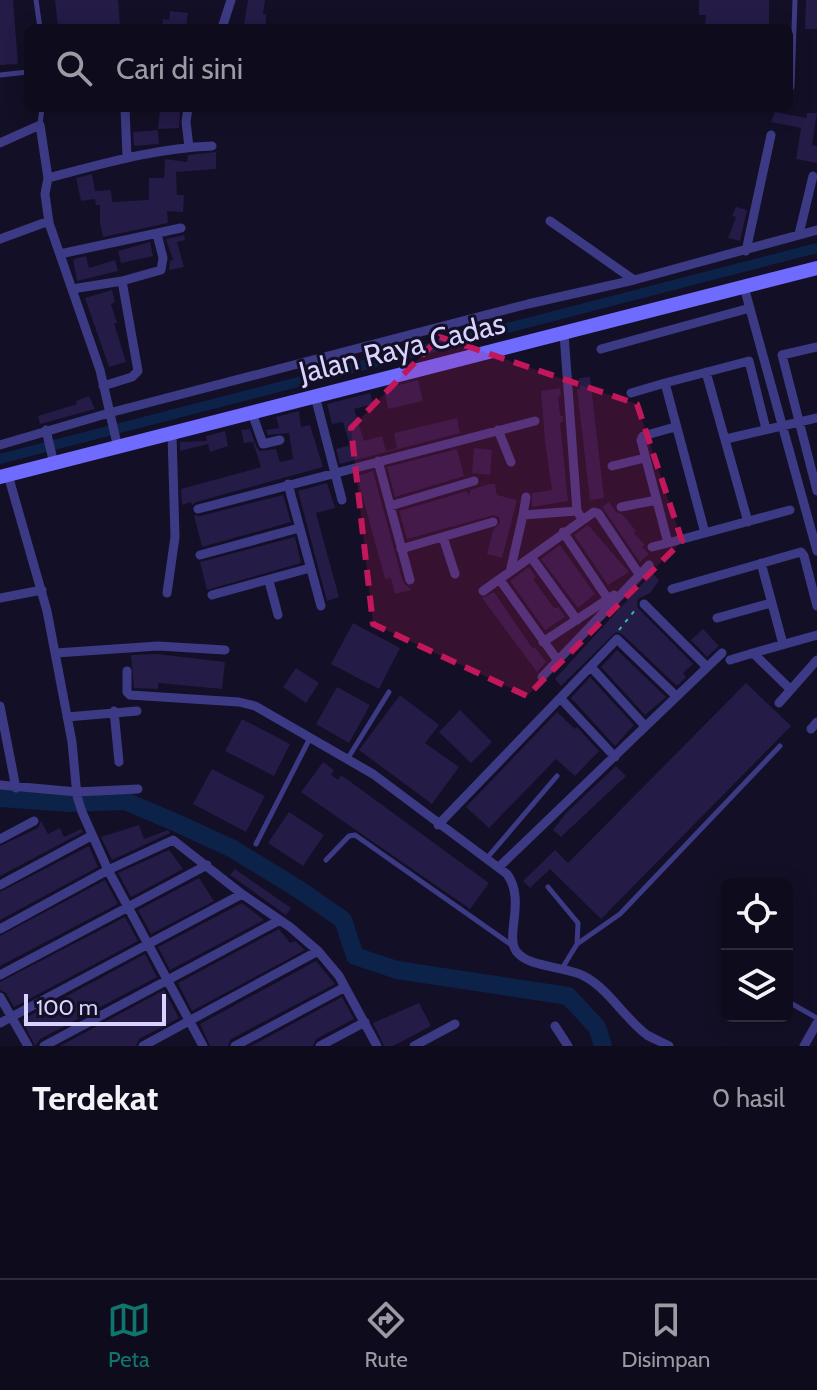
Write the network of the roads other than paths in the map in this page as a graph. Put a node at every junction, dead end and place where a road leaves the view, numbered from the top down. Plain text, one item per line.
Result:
1 (36, 0) edge
2 (231, 0) edge
3 (795, 0) edge
4 (39, 24) edge
5 (223, 24) edge
6 (793, 58) edge
7 (24, 72) edge
8 (0, 75) edge
9 (42, 112) edge
10 (125, 112) edge
11 (187, 112) edge
12 (40, 125) junction
13 (771, 135) dead end
14 (0, 143) edge
15 (212, 146) dead end
16 (189, 147) junction
17 (127, 157) junction
18 (813, 176) dead end
19 (48, 178) junction
20 (49, 221) junction
21 (550, 221) dead end
22 (181, 228) dead end
23 (817, 230) edge
24 (157, 234) junction
25 (799, 234) junction
26 (0, 239) edge
27 (746, 251) junction
28 (60, 254) junction
29 (817, 268) edge
30 (634, 280) junction
31 (122, 281) junction
32 (744, 287) junction
33 (72, 289) junction
34 (750, 308) junction
35 (564, 334) junction
36 (817, 347) edge
37 (601, 349) dead end
38 (706, 372) junction
39 (665, 383) junction
40 (103, 386) junction
41 (631, 393) dead end
42 (315, 396) junction
43 (252, 413) junction
44 (109, 414) junction
45 (817, 418) edge
46 (535, 421) dead end
47 (799, 423) junction
48 (675, 427) junction
49 (783, 427) junction
50 (766, 429) junction
51 (498, 430) junction
52 (46, 432) junction
53 (172, 434) junction
54 (726, 439) junction
55 (280, 440) dead end
56 (0, 445) edge
57 (118, 446) junction
58 (645, 458) junction
59 (378, 461) junction
60 (54, 462) junction
61 (511, 462) dead end
62 (612, 466) dead end
63 (334, 473) junction
64 (4, 476) edge
65 (474, 481) dead end
66 (288, 484) junction
67 (817, 491) edge
68 (526, 497) dead end
69 (342, 500) dead end
70 (657, 500) junction
71 (390, 506) junction
72 (621, 507) dead end
73 (198, 509) dead end
74 (790, 510) dead end
75 (523, 515) junction
76 (580, 515) junction
77 (493, 522) dead end
78 (748, 522) junction
79 (299, 528) junction
80 (563, 532) junction
81 (705, 533) junction
82 (443, 537) junction
83 (668, 543) junction
84 (652, 547) dead end
85 (401, 549) junction
86 (817, 551) edge
87 (200, 555) dead end
88 (531, 557) junction
89 (761, 563) junction
90 (649, 565) dead end
91 (310, 568) junction
92 (510, 572) junction
93 (455, 574) dead end
94 (639, 574) junction
95 (410, 580) dead end
96 (500, 580) junction
97 (269, 581) junction
98 (624, 589) junction
99 (672, 589) dead end
100 (42, 590) junction
101 (483, 591) dead end
102 (167, 593) dead end
103 (212, 595) dead end
104 (0, 598) edge
105 (608, 599) junction
106 (771, 603) junction
107 (644, 604) road end
108 (321, 606) dead end
109 (817, 606) edge
110 (278, 615) dead end
111 (717, 618) dead end
112 (577, 620) junction
113 (817, 635) edge
114 (543, 642) junction
115 (783, 644) junction
116 (225, 650) dead end
117 (56, 653) junction
118 (753, 653) junction
119 (817, 660) edge
120 (558, 661) junction
121 (706, 666) junction
122 (591, 667) junction
123 (127, 671) dead end
124 (808, 671) junction
125 (542, 677) dead end
126 (817, 678) edge
127 (790, 689) junction
128 (389, 692) dead end
129 (676, 696) junction
130 (561, 699) junction
131 (779, 703) dead end
132 (0, 706) edge
133 (114, 711) junction
134 (137, 711) dead end
135 (67, 717) junction
136 (645, 726) junction
137 (311, 737) junction
138 (780, 746) dead end
139 (615, 757) junction
140 (348, 758) junction
141 (119, 762) dead end
142 (557, 776) dead end
143 (0, 785) edge
144 (16, 788) junction
145 (138, 789) dead end
146 (77, 794) junction
147 (34, 821) dead end
148 (438, 825) junction
149 (91, 836) junction
150 (0, 839) edge
151 (256, 844) dead end
152 (486, 858) junction
153 (326, 860) dead end
154 (207, 865) junction
155 (499, 867) junction
156 (108, 870) junction
157 (0, 885) edge
158 (548, 887) dead end
159 (242, 894) junction
160 (128, 907) junction
161 (280, 920) junction
162 (0, 929) edge
163 (148, 944) junction
164 (577, 944) junction
165 (513, 947) junction
166 (318, 951) junction
167 (563, 967) junction
168 (0, 975) edge
169 (167, 981) junction
170 (345, 987) junction
171 (0, 997) edge
172 (793, 1005) edge
173 (11, 1017) junction
174 (817, 1020) edge
175 (190, 1021) junction
176 (365, 1022) junction
177 (0, 1023) edge
178 (455, 1024) dead end
179 (555, 1026) dead end
180 (28, 1046) edge
181 (44, 1046) edge
182 (143, 1046) edge
183 (203, 1046) edge
184 (235, 1046) edge
185 (320, 1046) edge
186 (377, 1046) edge
187 (414, 1046) edge
188 (568, 1046) edge
189 (669, 1046) edge
190 (804, 1046) edge

1 - 4 lane
2 - 5 street
3 - 6 lane
7 - 8 lane
9 - 12 lane
10 - 17 street
11 - 16 street
12 - 14 street
12 - 19 street
13 - 27 street
15 - 16 street
16 - 17 street
17 - 19 street
18 - 25 street
19 - 20 street
20 - 26 street
20 - 28 street
21 - 30 street
22 - 24 street
23 - 25 street
24 - 28 street
24 - 31 street
25 - 27 street
27 - 30 street
28 - 33 street
29 - 32 street, Jalan Raya Cadas
30 - 44 street
31 - 33 street
31 - 40 street
32 - 34 street
32 - 35 street, Jalan Raya Cadas
33 - 40 street
34 - 37 street
34 - 49 street
35 - 42 street, Jalan Raya Cadas
35 - 76 street
36 - 47 street
38 - 39 street
38 - 50 street
38 - 54 street
39 - 41 street
39 - 48 street
40 - 44 street
42 - 43 street, Jalan Raya Cadas
42 - 63 street
43 - 53 street, Jalan Raya Cadas
43 - 55 street
44 - 52 street
44 - 57 street
45 - 47 street
46 - 51 street
47 - 49 street
47 - 67 street
48 - 58 street
48 - 81 street
49 - 50 street
49 - 86 street
50 - 54 street
51 - 59 street
51 - 61 street
52 - 56 street
52 - 60 street
53 - 57 street, Jalan Raya Cadas
53 - 102 street
54 - 78 street
57 - 60 street, Jalan Raya Cadas
58 - 62 street
58 - 70 street
59 - 63 street
59 - 71 street
60 - 64 street, Jalan Raya Cadas
63 - 66 street
63 - 69 street
64 - 100 street
65 - 71 street
66 - 73 street
66 - 79 street
68 - 75 street
70 - 72 street
70 - 83 street
71 - 85 street
74 - 78 street
75 - 76 street
75 - 92 street
76 - 80 street
76 - 94 street
77 - 82 street
78 - 81 street
79 - 87 street
79 - 91 street
80 - 88 street
80 - 105 street
81 - 83 street
82 - 85 street
82 - 93 street
83 - 84 street
85 - 95 street
88 - 92 street
88 - 112 street
89 - 99 street
89 - 106 street
89 - 109 street
90 - 94 street
91 - 97 street
91 - 108 street
92 - 96 street
94 - 98 street
96 - 101 street
96 - 114 street
97 - 103 street
97 - 110 street
98 - 105 street
98 - 120 street
100 - 104 street
100 - 117 street
105 - 112 street
106 - 111 street
106 - 115 street
107 - 121 street
112 - 114 street
113 - 115 street
114 - 120 street
115 - 118 street
116 - 117 street
117 - 135 street
118 - 121 street
118 - 127 street
119 - 124 street
120 - 125 street
121 - 129 street
122 - 129 street
122 - 130 street
122 - 136 street
123 - 137 street
124 - 126 street
124 - 127 street
127 - 131 street
128 - 140 lane
129 - 136 street
130 - 139 street
130 - 148 street
132 - 144 street
133 - 134 street
133 - 135 street
133 - 141 street
135 - 146 street
136 - 139 street
137 - 140 street
137 - 151 lane
138 - 164 lane
139 - 155 street
140 - 148 street
142 - 152 lane
143 - 144 street
144 - 146 street
145 - 146 street
146 - 149 street
147 - 150 street
148 - 152 street
149 - 156 street
149 - 157 street
152 - 155 street
153 - 165 lane
154 - 156 street
154 - 159 street
154 - 160 street
155 - 165 street
156 - 160 street
156 - 162 street
158 - 164 lane
159 - 161 street
159 - 163 street
160 - 163 street
160 - 168 street
161 - 166 street
161 - 169 street
163 - 169 street
163 - 173 street
164 - 167 lane
165 - 167 street
166 - 170 street
166 - 175 street
167 - 189 street
169 - 175 street
169 - 181 street
170 - 176 street
170 - 184 street
171 - 173 street
172 - 174 lane
173 - 177 street
173 - 180 street
174 - 190 street
175 - 182 street
175 - 183 street
176 - 185 street
176 - 186 street
178 - 187 street
179 - 188 street

